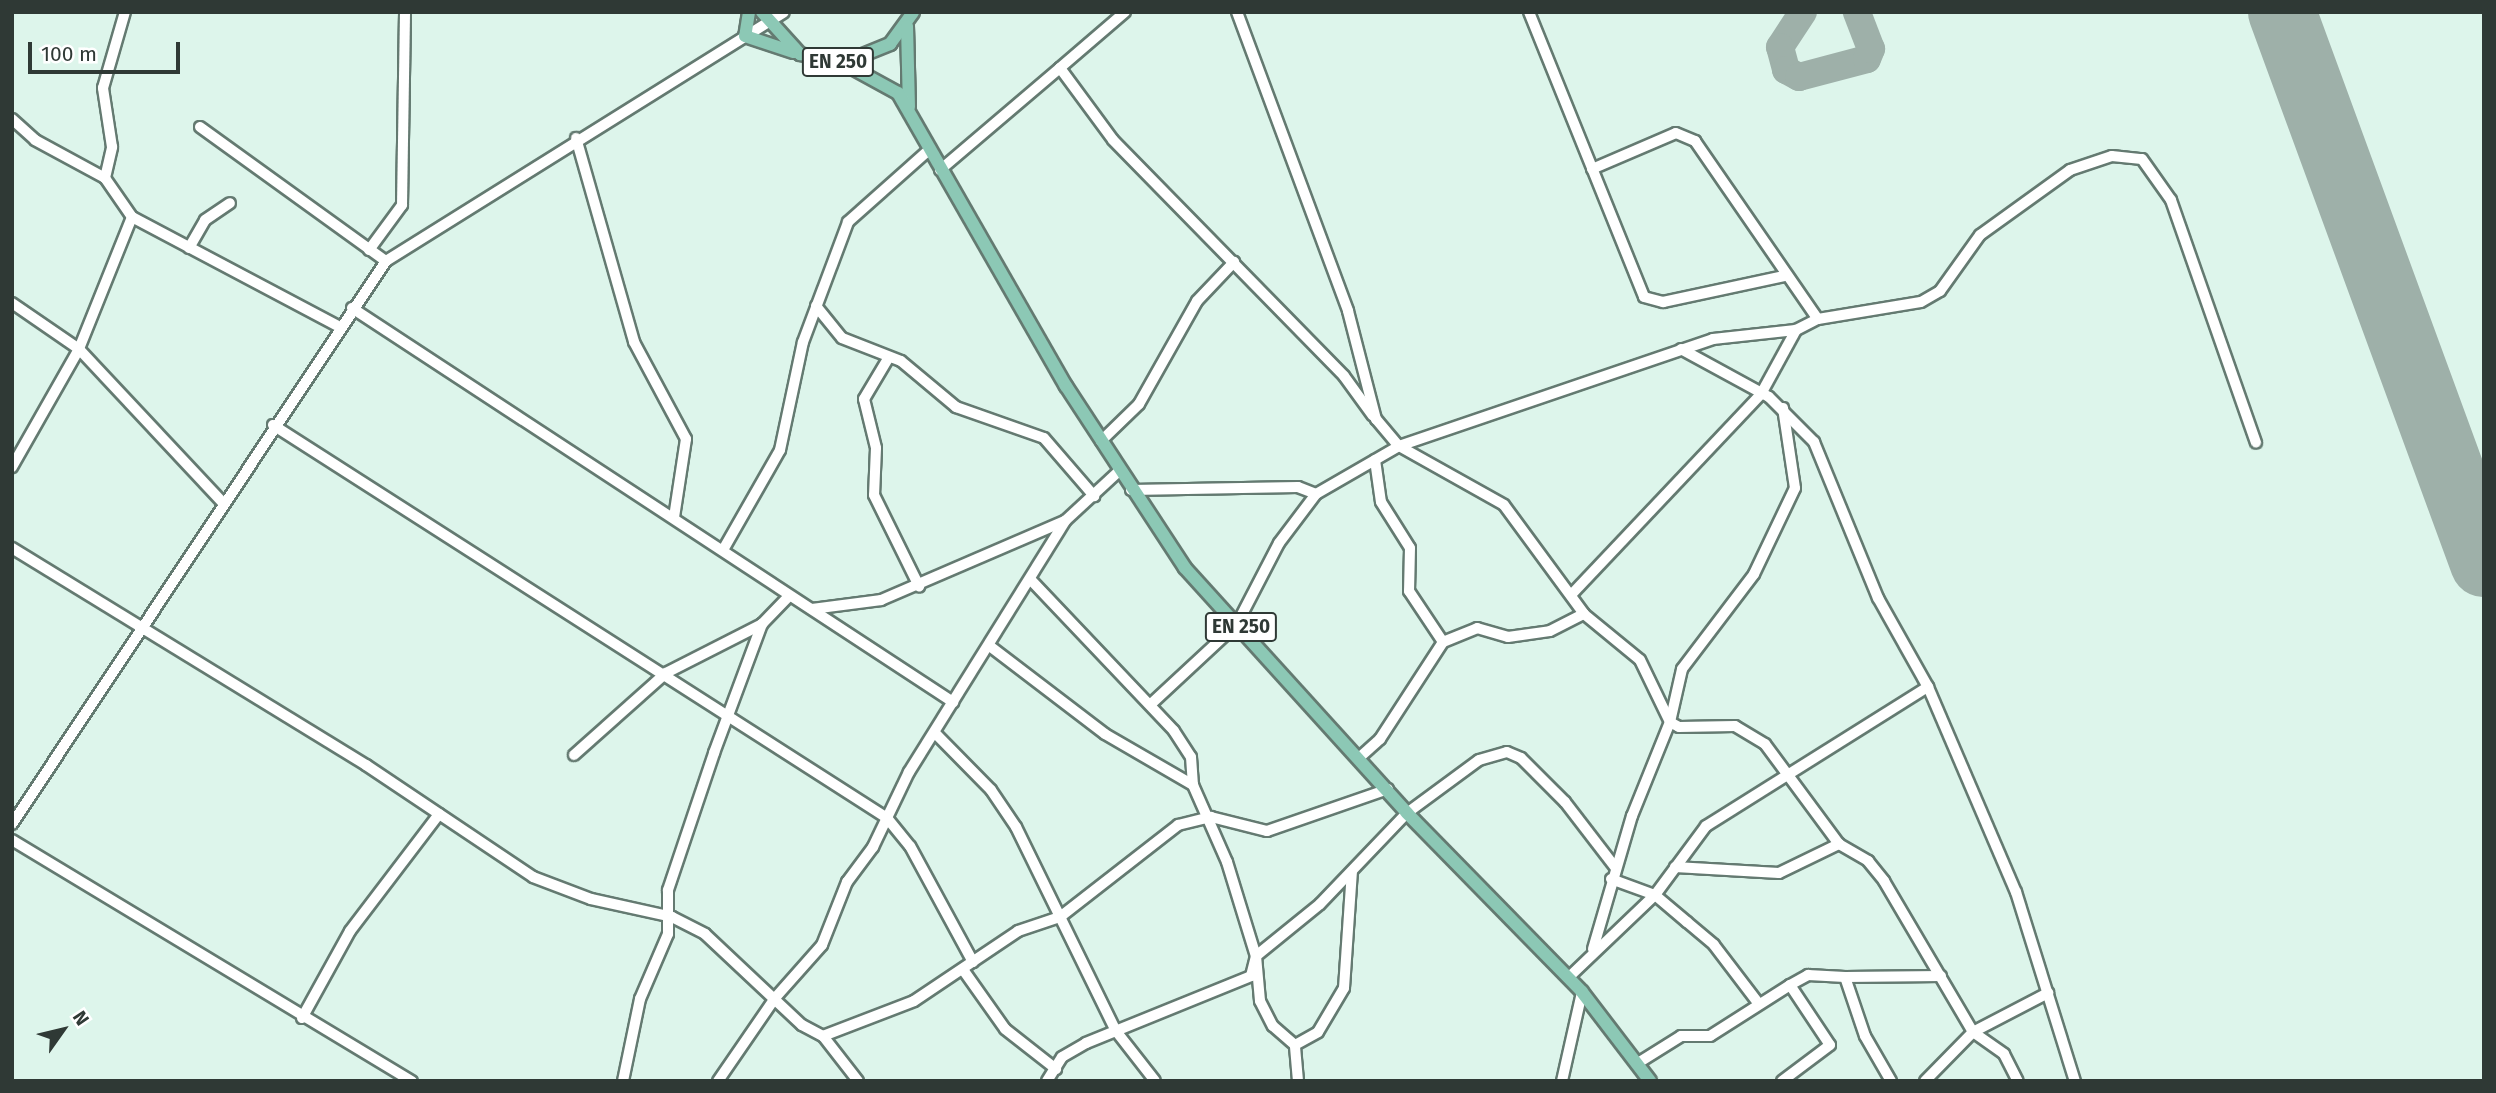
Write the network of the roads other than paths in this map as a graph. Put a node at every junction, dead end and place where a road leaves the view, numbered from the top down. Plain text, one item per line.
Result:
1 (125, 12) edge
2 (404, 12) edge
3 (749, 12) edge
4 (784, 12) edge
5 (913, 12) edge
6 (1125, 12) edge
7 (1237, 12) edge
8 (1529, 12) edge
9 (764, 18) edge
10 (906, 26) junction
11 (745, 36) junction
12 (800, 54) junction
13 (843, 63) junction
14 (1060, 68) junction
15 (910, 114) junction
16 (12, 119) edge
17 (200, 127) dead end
18 (576, 138) junction
19 (930, 149) junction
20 (1592, 169) junction
21 (940, 170) junction
22 (105, 178) junction
23 (230, 203) dead end
24 (132, 217) junction
25 (189, 248) junction
26 (369, 250) junction
27 (386, 261) junction
28 (1234, 262) junction
29 (1784, 276) junction
30 (12, 303) edge
31 (816, 306) junction
32 (352, 308) junction
33 (1818, 319) junction
34 (338, 326) junction
35 (1796, 330) junction
36 (79, 349) junction
37 (1681, 349) junction
38 (889, 357) junction
39 (1761, 394) junction
40 (1783, 408) junction
41 (1376, 419) junction
42 (273, 425) junction
43 (1101, 441) junction
44 (2256, 443) dead end
45 (1399, 446) junction
46 (1375, 460) junction
47 (12, 467) edge
48 (1119, 471) junction
49 (1131, 491) junction
50 (1316, 494) junction
51 (1094, 496) junction
52 (222, 502) junction
53 (674, 517) junction
54 (1065, 521) junction
55 (12, 548) edge
56 (723, 550) junction
57 (1030, 579) junction
58 (919, 586) junction
59 (1571, 595) junction
60 (789, 596) junction
61 (812, 609) junction
62 (1584, 614) junction
63 (762, 624) junction
64 (1237, 624) junction
65 (141, 627) junction
66 (1443, 642) junction
67 (991, 647) junction
68 (666, 673) junction
69 (1928, 687) junction
70 (953, 702) junction
71 (1151, 704) junction
72 (733, 716) junction
73 (1670, 722) junction
74 (935, 733) junction
75 (574, 755) dead end
76 (1360, 757) junction
77 (1789, 772) junction
78 (1193, 785) junction
79 (1388, 789) junction
80 (1407, 813) junction
81 (439, 814) junction
82 (1212, 817) junction
83 (887, 818) junction
84 (12, 824) edge
85 (12, 840) edge
86 (1839, 844) junction
87 (1615, 867) junction
88 (1675, 867) junction
89 (1352, 871) junction
90 (1611, 879) junction
91 (1655, 895) junction
92 (671, 917) junction
93 (1060, 917) junction
94 (1593, 949) junction
95 (1256, 956) junction
96 (973, 962) junction
97 (964, 971) junction
98 (1941, 976) junction
99 (1845, 977) junction
100 (1568, 978) junction
101 (1790, 985) junction
102 (1582, 992) junction
103 (2048, 993) junction
104 (775, 998) junction
105 (1759, 1004) junction
106 (302, 1018) junction
107 (1116, 1031) junction
108 (1973, 1032) junction
109 (823, 1036) junction
110 (1295, 1045) junction
111 (1638, 1063) junction
112 (1056, 1069) junction
113 (412, 1081) edge
114 (623, 1081) edge
115 (718, 1081) edge
116 (858, 1081) edge
117 (1047, 1081) edge
118 (1155, 1081) edge
119 (1298, 1081) edge
120 (1562, 1081) edge
121 (1650, 1081) edge
122 (1782, 1081) edge
123 (1891, 1081) edge
124 (1925, 1081) edge
125 (2018, 1081) edge
126 (2075, 1081) edge

1 - 22 street
2 - 26 street
3 - 11 main road
4 - 9 street
5 - 10 main road, EN 250
6 - 14 street
7 - 41 street
8 - 20 street
9 - 11 street
9 - 12 main road, EN 250
10 - 13 main road, EN 250
10 - 15 main road, EN 250
11 - 12 main road
11 - 18 street
12 - 13 main road, EN 250
13 - 15 main road, EN 250
14 - 21 street
14 - 28 street
15 - 19 main road, EN 250
16 - 22 street
17 - 26 street
18 - 27 street
18 - 53 street
19 - 21 main road, EN 250
19 - 31 street
20 - 29 street
20 - 29 street
21 - 43 main road, EN 250
22 - 24 street
23 - 25 street
24 - 25 street
24 - 36 street
25 - 34 street
26 - 27 street
27 - 32 street
28 - 41 street
28 - 43 street
29 - 33 street
30 - 36 street
31 - 38 street
31 - 56 street
32 - 34 street
32 - 53 street
33 - 35 street
33 - 44 street
34 - 42 street
35 - 37 street
35 - 39 street
36 - 47 street
36 - 52 street
37 - 39 street
37 - 45 street
38 - 51 street
38 - 58 street
39 - 40 street
39 - 59 street
40 - 69 street
40 - 73 street
41 - 45 street
42 - 52 street
42 - 68 street
43 - 48 main road, EN 250
45 - 46 street
45 - 59 street
46 - 50 street
46 - 66 street
48 - 49 main road, EN 250
48 - 51 street
49 - 50 street
49 - 64 main road, EN 250
50 - 64 street
51 - 54 street
52 - 65 street
53 - 56 street
54 - 57 street
54 - 58 street
55 - 65 street
56 - 60 street
57 - 67 street
57 - 71 street
58 - 61 street
59 - 62 street
60 - 61 street
60 - 63 street
61 - 70 street
62 - 66 street
62 - 73 street
63 - 68 street
63 - 72 street
64 - 71 street
64 - 76 main road, EN 250
65 - 81 street
65 - 84 street
66 - 76 street
67 - 70 street
67 - 78 street
68 - 72 street
68 - 75 street
69 - 77 street
69 - 103 street
70 - 74 street
71 - 78 street
72 - 83 street
72 - 92 street
73 - 77 street
73 - 87 street
74 - 83 street
74 - 93 street
76 - 79 main road, EN 250
77 - 86 street
77 - 88 street
78 - 82 street
79 - 80 main road, EN 250
79 - 82 street
80 - 87 street
80 - 89 street
80 - 100 main road, EN 250
81 - 92 street
81 - 106 street
82 - 93 street
82 - 95 street
83 - 96 street
83 - 104 street
85 - 106 street
86 - 88 street
86 - 98 street
87 - 90 street
88 - 91 street
89 - 95 street
89 - 110 street
90 - 91 street
90 - 94 street
91 - 94 street
91 - 105 street
92 - 104 street
92 - 114 street
93 - 96 street
93 - 107 street
94 - 100 street
95 - 107 street
95 - 110 street
96 - 97 street
97 - 109 street
97 - 112 street
98 - 99 street
98 - 108 street
99 - 101 street
99 - 123 street
100 - 102 main road, EN 250
101 - 105 street
101 - 122 street
102 - 111 main road, EN 250
102 - 120 street
103 - 108 street
103 - 126 street
104 - 109 street
104 - 115 street
105 - 111 street
106 - 113 street
107 - 112 street
107 - 118 street
108 - 124 street
108 - 125 street
109 - 116 street
110 - 119 street
111 - 121 main road, EN 250
112 - 117 street

